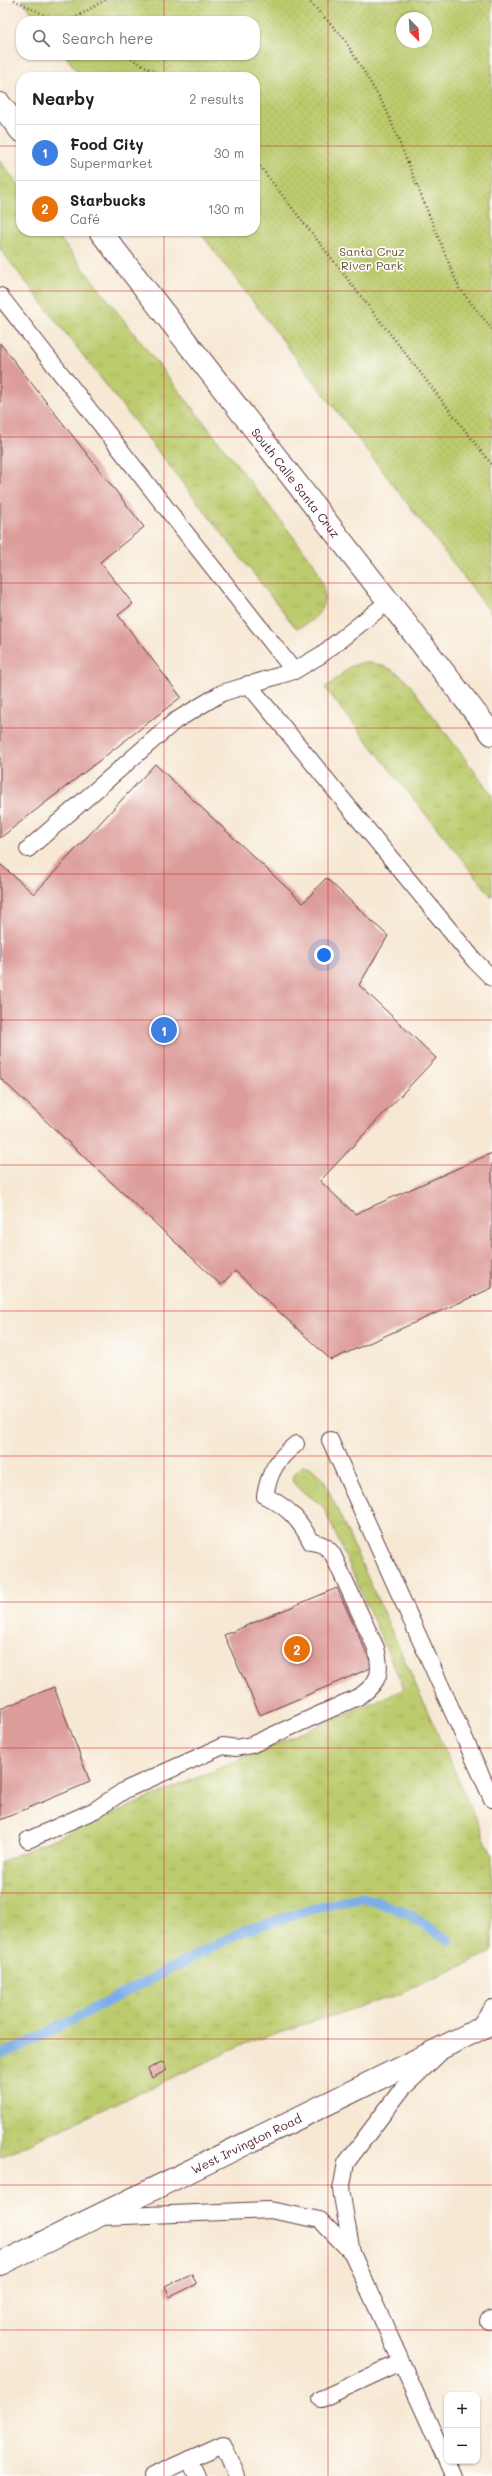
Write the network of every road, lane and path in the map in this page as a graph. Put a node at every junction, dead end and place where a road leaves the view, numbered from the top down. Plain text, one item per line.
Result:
1 (14, 0) edge
2 (105, 0) edge
3 (308, 0) edge
4 (47, 16) edge
5 (78, 16) edge
6 (133, 60) edge
7 (156, 72) edge
8 (0, 104) edge
9 (16, 125) edge
10 (260, 166) edge
11 (104, 236) edge
12 (0, 296) edge
13 (492, 329) edge
14 (492, 466) edge
15 (389, 601) junction
16 (294, 671) junction
17 (248, 684) junction
18 (492, 734) edge
19 (28, 849) dead end
20 (492, 978) edge
21 (330, 1440) dead end
22 (296, 1444) dead end
23 (492, 1799) edge
24 (28, 1840) dead end
25 (492, 2008) edge
26 (484, 2027) edge
27 (451, 2043) junction
28 (96, 2217) junction
29 (352, 2253) junction
30 (0, 2264) edge
31 (401, 2362) junction
32 (321, 2399) dead end
33 (189, 2459) junction
34 (152, 2476) edge
35 (197, 2476) edge
36 (237, 2476) edge
37 (453, 2476) edge

1 - 4 path
2 - 5 path
3 - 13 path
6 - 7 path
8 - 9 street
10 - 14 path
11 - 15 street, South Calle Santa Cruz
12 - 16 lane
15 - 16 lane
15 - 18 street, South Calle Santa Cruz
16 - 17 lane
17 - 19 lane
17 - 20 lane
21 - 23 lane
22 - 24 lane
25 - 26 lane
26 - 27 street, West Irvington Road
27 - 28 street, West Irvington Road
27 - 29 lane
28 - 29 lane
28 - 30 street, West Irvington Road
29 - 31 lane
31 - 32 lane
31 - 37 lane
33 - 34 lane
33 - 35 lane
33 - 36 lane

